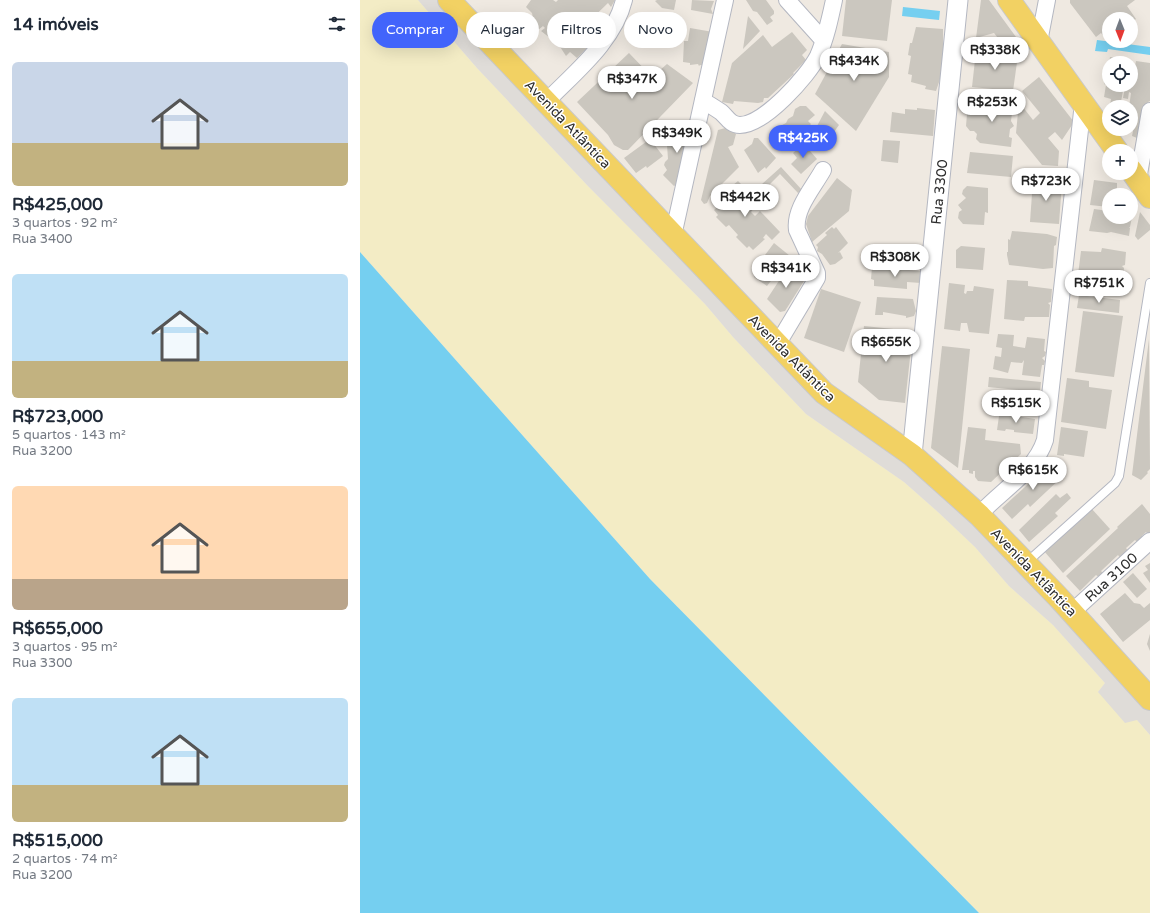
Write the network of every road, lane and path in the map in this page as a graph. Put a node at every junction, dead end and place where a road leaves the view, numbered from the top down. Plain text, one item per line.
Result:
1 (449, 0) edge
2 (624, 0) edge
3 (725, 0) edge
4 (787, 0) edge
5 (834, 0) edge
6 (958, 0) edge
7 (1009, 0) edge
8 (1047, 0) edge
9 (824, 40) junction
10 (1039, 42) junction
11 (703, 101) junction
12 (546, 102) junction
13 (1083, 103) junction
14 (1150, 111) edge
15 (1112, 144) edge
16 (824, 170) dead end
17 (1140, 182) edge
18 (673, 236) junction
19 (1150, 283) edge
20 (777, 345) junction
21 (912, 455) junction
22 (979, 515) junction
23 (1150, 541) edge
24 (1026, 563) junction
25 (1072, 612) junction
26 (1150, 698) edge

1 - 12 main road, Avenida Atlântica
2 - 12 street
3 - 11 street
4 - 9 street
5 - 9 street
6 - 21 street, Rua 3300
7 - 10 main road
8 - 10 street
9 - 11 street
10 - 13 main road
11 - 18 street
12 - 18 main road, Avenida Atlântica
13 - 15 main road
13 - 22 street
14 - 17 street
16 - 20 street
18 - 20 main road, Avenida Atlântica
19 - 24 lane
20 - 21 main road, Avenida Atlântica
21 - 22 main road, Avenida Atlântica
22 - 24 main road, Avenida Atlântica
23 - 25 street, Rua 3100
24 - 25 main road, Avenida Atlântica
25 - 26 main road, Avenida Atlântica

